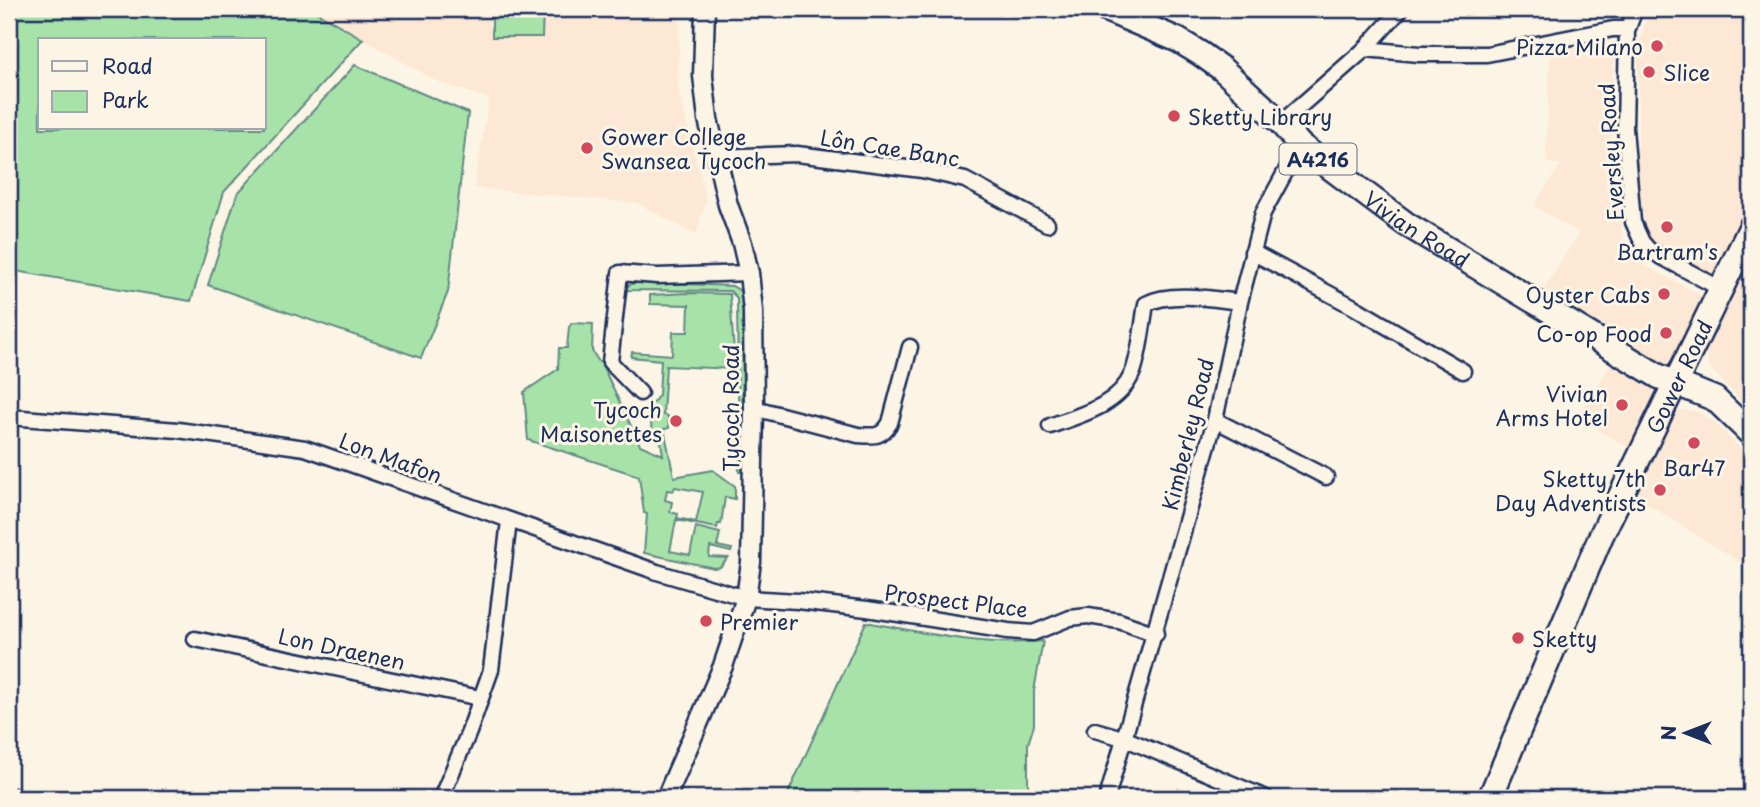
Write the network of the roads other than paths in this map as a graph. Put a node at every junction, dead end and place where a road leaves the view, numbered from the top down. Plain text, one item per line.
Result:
1 (705, 9) edge
2 (1105, 9) edge
3 (1401, 9) edge
4 (1635, 9) edge
5 (1627, 29) junction
6 (1365, 48) junction
7 (1281, 123) junction
8 (1300, 145) junction
9 (716, 157) junction
10 (1047, 224) dead end
11 (1751, 226) edge
12 (1252, 252) junction
13 (749, 273) junction
14 (1721, 289) junction
15 (1240, 302) junction
16 (910, 347) dead end
17 (1463, 371) dead end
18 (1675, 382) junction
19 (640, 393) dead end
20 (754, 408) junction
21 (9, 416) edge
22 (1215, 420) junction
23 (1050, 426) dead end
24 (1751, 434) edge
25 (1326, 477) dead end
26 (509, 521) junction
27 (746, 598) junction
28 (1156, 634) junction
29 (195, 639) dead end
30 (480, 698) junction
31 (1095, 730) dead end
32 (1126, 739) junction
33 (9, 795) edge
34 (20, 798) edge
35 (441, 798) edge
36 (666, 798) edge
37 (1107, 798) edge
38 (1266, 798) edge
39 (1490, 798) edge

1 - 9 street, Tycoch Road
2 - 7 main road, Vivian Road / A4216
3 - 6 street
4 - 5 street, Eversley Road
5 - 6 street
5 - 14 street, Eversley Road
6 - 7 street
7 - 8 main road, Vivian Road / A4216
8 - 12 street, Kimberley Road
8 - 18 main road, Vivian Road / A4216
9 - 10 street, Lôn Cae Banc
9 - 13 street, Tycoch Road
11 - 14 main road, Gower Road
12 - 15 street, Kimberley Road
12 - 17 street
13 - 19 street
13 - 20 street, Tycoch Road
14 - 18 main road, Gower Road
15 - 22 street, Kimberley Road
15 - 23 street
16 - 20 street
18 - 24 main road, A4216
18 - 39 main road, Gower Road
20 - 27 street, Tycoch Road
21 - 26 street, Lon Mafon
22 - 25 street
22 - 28 street, Kimberley Road
26 - 27 street, Lon Mafon
26 - 30 street
27 - 28 street, Prospect Place
27 - 36 street, Tycoch Road
28 - 32 street, Kimberley Road
29 - 30 street, Lon Draenen
30 - 35 street
31 - 32 street
32 - 37 street, Kimberley Road
32 - 38 street
33 - 34 street

